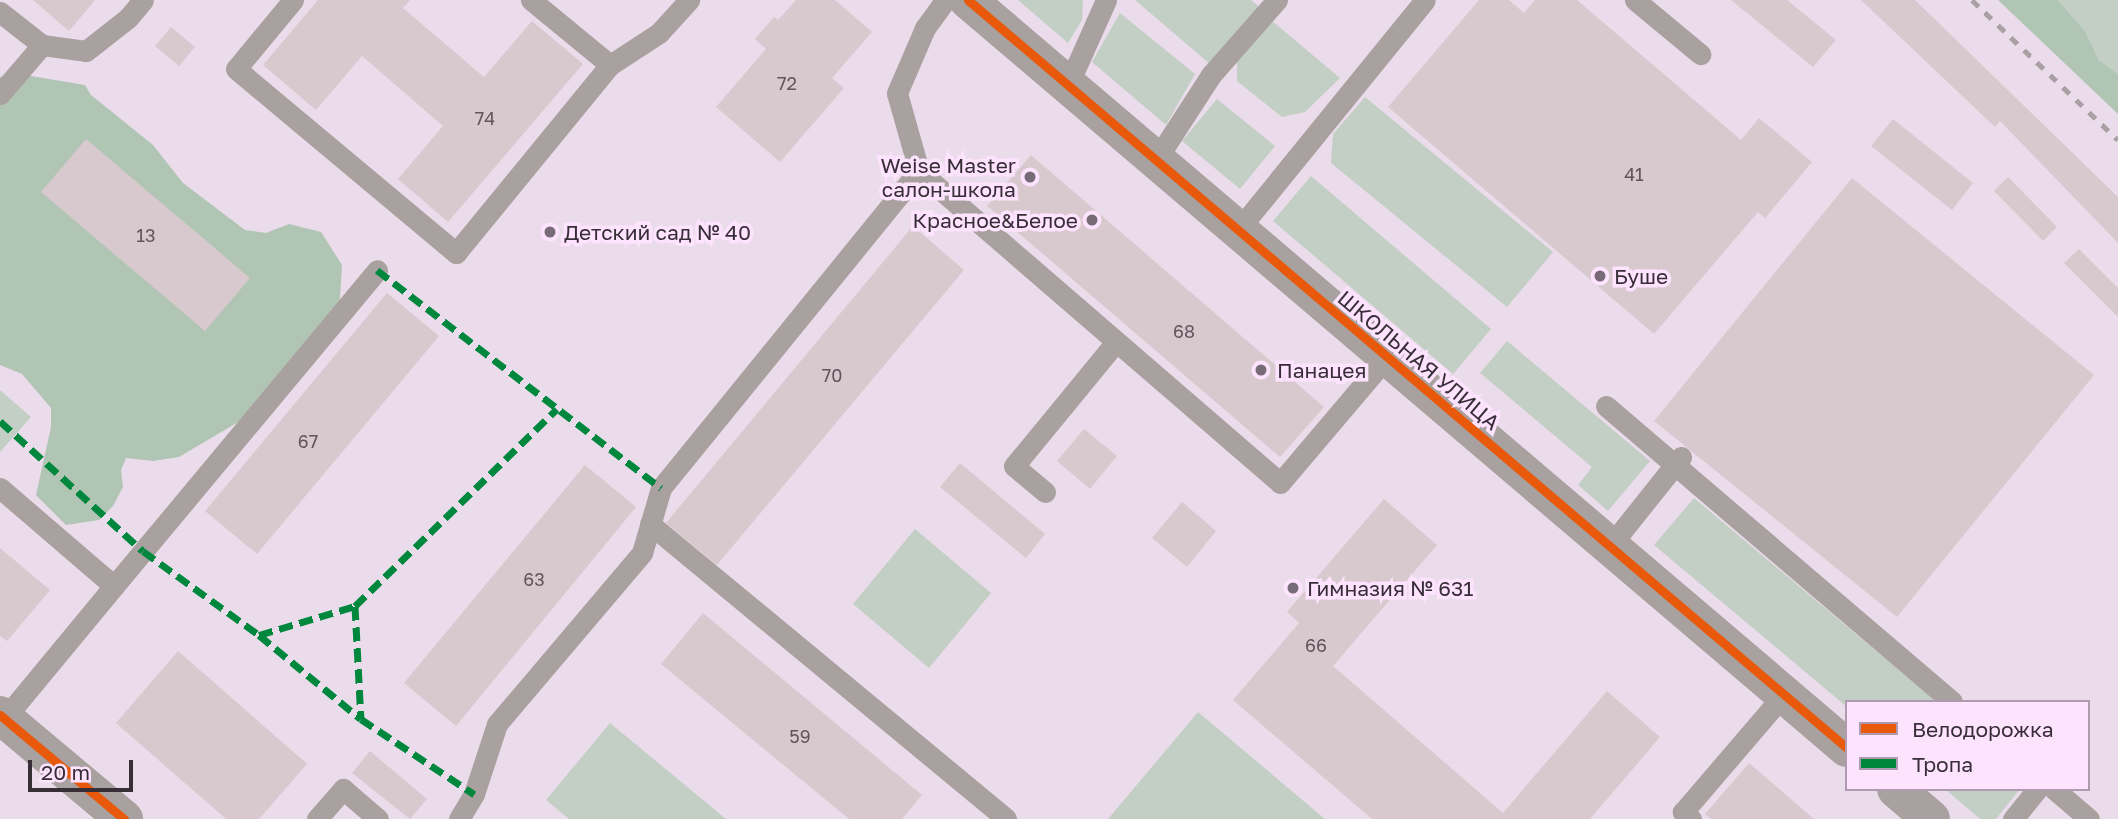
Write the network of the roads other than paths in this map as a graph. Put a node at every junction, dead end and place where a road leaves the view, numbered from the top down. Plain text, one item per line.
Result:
1 (143, 0) edge
2 (293, 0) edge
3 (531, 0) edge
4 (689, 0) edge
5 (945, 0) edge
6 (968, 0) edge
7 (1106, 0) edge
8 (1276, 0) edge
9 (1425, 0) edge
10 (1635, 0) edge
11 (0, 12) edge
12 (42, 45) junction
13 (1700, 54) dead end
14 (610, 65) junction
15 (1068, 85) junction
16 (0, 94) edge
17 (1156, 160) junction
18 (919, 171) junction
19 (1238, 230) junction
20 (377, 270) dead end
21 (1116, 342) junction
22 (1387, 357) junction
23 (1606, 406) dead end
24 (1678, 461) junction
25 (0, 488) edge
26 (1045, 492) dead end
27 (650, 524) junction
28 (1610, 546) junction
29 (114, 586) junction
30 (1784, 694) junction
31 (1950, 700) edge
32 (2, 717) edge
33 (1845, 746) edge
34 (1898, 791) edge
35 (2034, 791) edge
36 (2056, 791) edge
37 (124, 819) edge
38 (317, 819) edge
39 (378, 819) edge
40 (459, 819) edge
41 (1006, 819) edge
42 (1690, 819) edge
43 (1931, 819) edge
44 (2013, 819) edge
45 (2089, 819) edge

1 - 12 lane
2 - 14 lane
3 - 14 lane
4 - 14 lane
5 - 18 lane
6 - 15 street, ШКОЛЬНАЯ УЛИЦА
7 - 15 lane
8 - 17 lane
9 - 19 lane
10 - 13 lane
11 - 12 lane
12 - 16 lane
15 - 17 street, ШКОЛЬНАЯ УЛИЦА
17 - 19 street, ШКОЛЬНАЯ УЛИЦА
18 - 21 lane
18 - 27 lane
19 - 22 street, ШКОЛЬНАЯ УЛИЦА
20 - 29 lane
21 - 22 lane
21 - 26 lane
22 - 28 street, ШКОЛЬНАЯ УЛИЦА
23 - 24 lane
24 - 28 lane
24 - 31 lane
25 - 29 lane
27 - 40 lane
27 - 41 lane
28 - 30 street, ШКОЛЬНАЯ УЛИЦА
29 - 32 lane
30 - 33 street, ШКОЛЬНАЯ УЛИЦА
30 - 42 lane
32 - 37 street
34 - 43 street
35 - 44 lane
36 - 45 lane
38 - 39 lane

